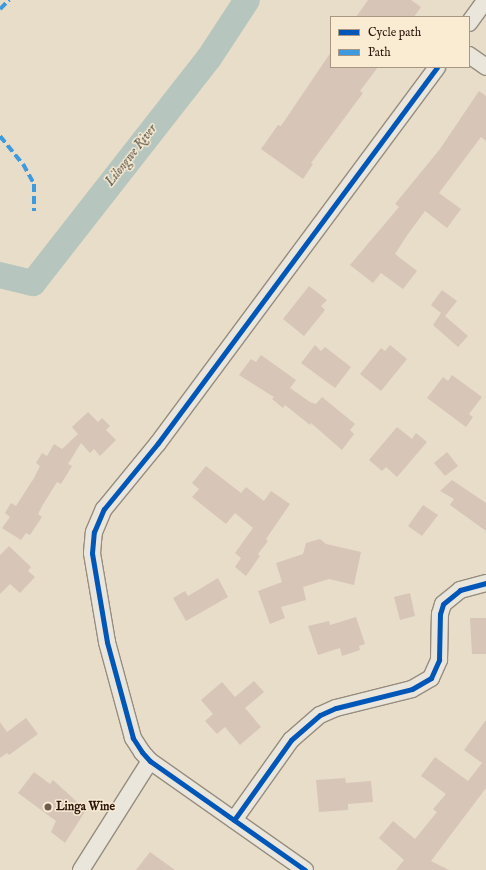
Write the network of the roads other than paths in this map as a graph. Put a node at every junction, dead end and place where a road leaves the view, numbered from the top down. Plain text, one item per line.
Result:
1 (486, 0) edge
2 (470, 22) edge
3 (470, 56) edge
4 (486, 67) edge
5 (436, 68) edge
6 (486, 583) edge
7 (150, 761) junction
8 (234, 820) junction
9 (81, 870) edge
10 (305, 870) edge

1 - 2 street
3 - 4 street
5 - 7 street
6 - 8 street
7 - 8 street
7 - 9 street
8 - 10 street

